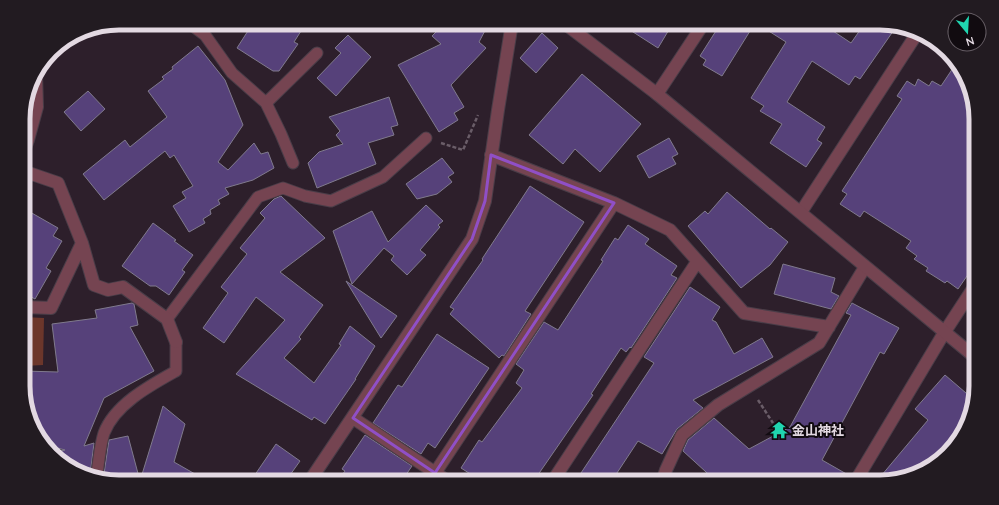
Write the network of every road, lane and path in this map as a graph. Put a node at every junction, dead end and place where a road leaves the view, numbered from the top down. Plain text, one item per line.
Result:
1 (198, 30) edge
2 (511, 30) edge
3 (573, 30) edge
4 (699, 30) edge
5 (915, 37) edge
6 (317, 53) dead end
7 (36, 87) edge
8 (657, 94) junction
9 (266, 104) junction
10 (498, 110) junction
11 (30, 127) edge
12 (426, 138) joint
13 (491, 155) junction
14 (293, 163) dead end
15 (30, 173) edge
16 (614, 203) junction
17 (801, 212) junction
18 (82, 243) junction
19 (697, 262) junction
20 (865, 267) junction
21 (969, 295) edge
22 (30, 307) edge
23 (167, 319) junction
24 (829, 327) junction
25 (944, 333) junction
26 (176, 342) joint
27 (969, 353) edge
28 (748, 386) junction
29 (353, 418) junction
30 (773, 423) dead end
31 (97, 473) dead end
32 (314, 475) edge
33 (429, 475) edge
34 (433, 475) edge
35 (557, 475) edge
36 (664, 475) edge
37 (859, 475) edge

1 - 9 lane
2 - 10 street
3 - 8 street
4 - 8 street
5 - 17 street
6 - 9 lane
7 - 11 street
8 - 17 street
9 - 14 lane
10 - 12 path
10 - 13 street
12 - 23 lane
13 - 16 street
13 - 29 street
15 - 18 street
16 - 19 street
16 - 34 street
17 - 20 street
18 - 22 street
18 - 23 street
19 - 24 street
19 - 35 street
20 - 24 street
20 - 25 street
21 - 25 street
23 - 26 street
24 - 28 street
25 - 27 street
25 - 37 street
26 - 31 lane
28 - 30 path
28 - 36 street
29 - 32 street
29 - 33 street

